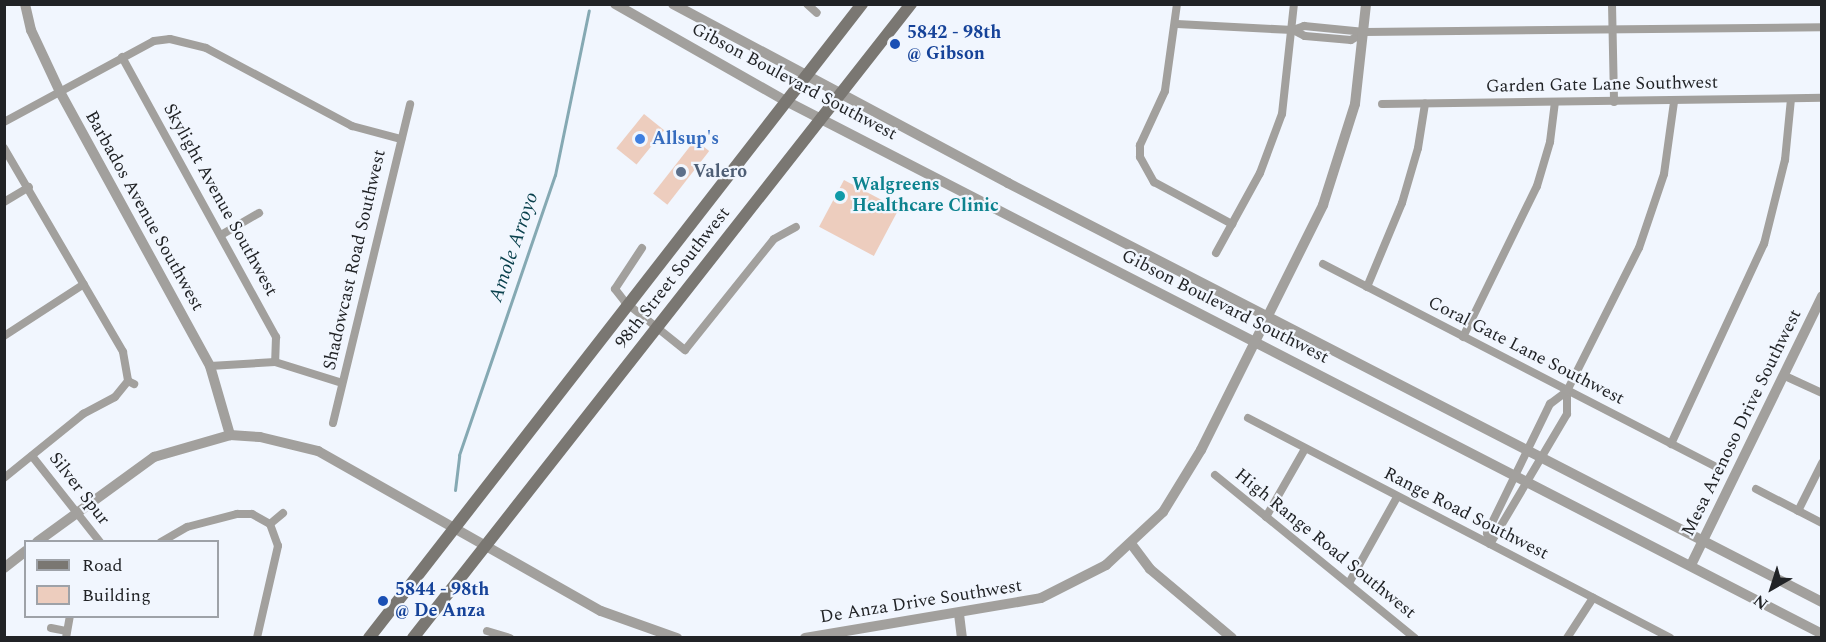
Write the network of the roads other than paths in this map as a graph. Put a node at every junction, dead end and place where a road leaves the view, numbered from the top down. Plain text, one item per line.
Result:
1 (25, 4) edge
2 (615, 4) edge
3 (673, 4) edge
4 (807, 4) edge
5 (862, 4) edge
6 (911, 4) edge
7 (1177, 4) edge
8 (1294, 4) edge
9 (1366, 4) edge
10 (1612, 4) edge
11 (817, 13) dead end
12 (1177, 24) junction
13 (1332, 27) junction
14 (1821, 27) edge
15 (1293, 30) junction
16 (1612, 30) junction
17 (1365, 32) junction
18 (1331, 38) junction
19 (122, 57) junction
20 (806, 75) junction
21 (60, 92) junction
22 (842, 95) junction
23 (1821, 98) edge
24 (1791, 99) junction
25 (786, 101) junction
26 (1555, 102) junction
27 (1614, 102) junction
28 (1674, 102) junction
29 (410, 104) dead end
30 (1382, 104) dead end
31 (1425, 104) junction
32 (823, 118) junction
33 (4, 122) edge
34 (401, 139) junction
35 (4, 148) edge
36 (29, 187) junction
37 (4, 202) edge
38 (259, 213) dead end
39 (1232, 224) junction
40 (796, 227) dead end
41 (221, 235) junction
42 (642, 248) dead end
43 (1216, 253) dead end
44 (1323, 264) dead end
45 (84, 284) junction
46 (1367, 287) junction
47 (1821, 296) edge
48 (631, 307) junction
49 (1270, 314) junction
50 (656, 328) junction
51 (4, 336) edge
52 (1463, 337) junction
53 (1256, 342) junction
54 (275, 362) junction
55 (210, 366) junction
56 (1785, 376) junction
57 (342, 383) junction
58 (1568, 391) junction
59 (1821, 393) edge
60 (1546, 414) junction
61 (1248, 418) dead end
62 (1562, 422) junction
63 (333, 423) dead end
64 (230, 435) junction
65 (1671, 444) junction
66 (1305, 449) junction
67 (1534, 455) junction
68 (32, 456) junction
69 (1821, 464) edge
70 (1715, 466) dead end
71 (1215, 475) dead end
72 (4, 478) edge
73 (1522, 479) junction
74 (1756, 489) dead end
75 (1397, 497) junction
76 (76, 511) junction
77 (1798, 511) junction
78 (283, 513) dead end
79 (1266, 517) junction
80 (1821, 523) edge
81 (270, 524) junction
82 (456, 527) junction
83 (1702, 539) junction
84 (40, 540) edge
85 (98, 540) edge
86 (165, 540) edge
87 (485, 544) junction
88 (1490, 544) junction
89 (1132, 545) junction
90 (24, 553) edge
91 (1691, 565) junction
92 (4, 568) edge
93 (1349, 583) junction
94 (1593, 598) junction
95 (1821, 602) edge
96 (959, 614) junction
97 (70, 618) edge
98 (51, 628) dead end
99 (487, 631) dead end
100 (66, 634) edge
101 (1821, 634) edge
102 (257, 638) edge
103 (369, 638) edge
104 (412, 638) edge
105 (510, 638) edge
106 (676, 638) edge
107 (805, 638) edge
108 (962, 638) edge
109 (1233, 638) edge
110 (1414, 638) edge
111 (1567, 638) edge
112 (1670, 638) edge

1 - 21 street, Barbados Avenue Southwest
2 - 25 street, Gibson Boulevard Southwest
3 - 20 street, Gibson Boulevard Southwest
4 - 11 street
5 - 20 main road, 98th Street Southwest
6 - 22 main road, 98th Street Southwest
7 - 12 street
8 - 15 street
9 - 17 street, De Anza Drive Southwest
10 - 16 street
12 - 15 street
12 - 39 street
13 - 15 street
13 - 17 street
13 - 18 street
14 - 16 street
15 - 18 street
15 - 39 street
16 - 17 street
16 - 27 street
17 - 18 street
17 - 49 street, De Anza Drive Southwest
19 - 21 street
19 - 34 street
19 - 41 street, Skylight Avenue Southwest
20 - 22 street, Gibson Boulevard Southwest
20 - 25 main road, 98th Street Southwest
21 - 33 street
21 - 55 street, Barbados Avenue Southwest
22 - 32 main road, 98th Street Southwest
22 - 49 street, Gibson Boulevard Southwest
23 - 24 street, Garden Gate Lane Southwest
24 - 28 street, Garden Gate Lane Southwest
24 - 65 street
25 - 32 street, Gibson Boulevard Southwest
25 - 48 main road, 98th Street Southwest
26 - 27 street, Garden Gate Lane Southwest
26 - 31 street, Garden Gate Lane Southwest
26 - 52 street
27 - 28 street, Garden Gate Lane Southwest
28 - 58 street
29 - 34 street, Shadowcast Road Southwest
30 - 31 street, Garden Gate Lane Southwest
31 - 46 street
32 - 50 main road, 98th Street Southwest
32 - 53 street, Gibson Boulevard Southwest
34 - 57 street, Shadowcast Road Southwest
35 - 36 street
36 - 37 street
36 - 45 street
38 - 41 street
39 - 43 street
40 - 50 street
41 - 54 street, Skylight Avenue Southwest
42 - 48 street
44 - 46 street, Coral Gate Lane Southwest
45 - 51 street
45 - 68 street
46 - 52 street, Coral Gate Lane Southwest
47 - 56 street, Mesa Arenoso Drive Southwest
48 - 50 street
48 - 82 main road, 98th Street Southwest
49 - 53 street, De Anza Drive Southwest
49 - 67 street, Gibson Boulevard Southwest
50 - 87 main road, 98th Street Southwest
52 - 58 street, Coral Gate Lane Southwest
53 - 73 street, Gibson Boulevard Southwest
53 - 89 street, De Anza Drive Southwest
54 - 55 street
54 - 57 street
55 - 64 street, Barbados Avenue Southwest
56 - 59 street
56 - 83 street, Mesa Arenoso Drive Southwest
57 - 63 street, Shadowcast Road Southwest
58 - 60 street
58 - 62 street
58 - 65 street, Coral Gate Lane Southwest
60 - 62 street
60 - 67 street
61 - 66 street, Range Road Southwest
62 - 67 street
64 - 76 street
64 - 82 street
65 - 70 street, Coral Gate Lane Southwest
66 - 75 street, Range Road Southwest
66 - 79 street
67 - 73 street
67 - 83 street, Gibson Boulevard Southwest
68 - 72 street
68 - 76 street, Silver Spur
69 - 77 street
71 - 79 street, High Range Road Southwest
73 - 88 street
73 - 91 street, Gibson Boulevard Southwest
74 - 77 street
75 - 88 street, Range Road Southwest
75 - 93 street
76 - 84 street
76 - 85 street, Silver Spur
77 - 80 street
78 - 81 street
79 - 93 street, High Range Road Southwest
81 - 86 street
81 - 102 street
82 - 87 street
82 - 103 main road, 98th Street Southwest
83 - 91 street, Mesa Arenoso Drive Southwest
83 - 95 street, Gibson Boulevard Southwest
87 - 104 main road, 98th Street Southwest
87 - 106 street
88 - 94 street, Range Road Southwest
89 - 96 street, De Anza Drive Southwest
89 - 109 street
90 - 92 street
91 - 101 street, Gibson Boulevard Southwest
93 - 110 street, High Range Road Southwest
94 - 111 street
94 - 112 street, Range Road Southwest
96 - 107 street, De Anza Drive Southwest
96 - 108 street
97 - 100 street
98 - 100 street
99 - 105 street

